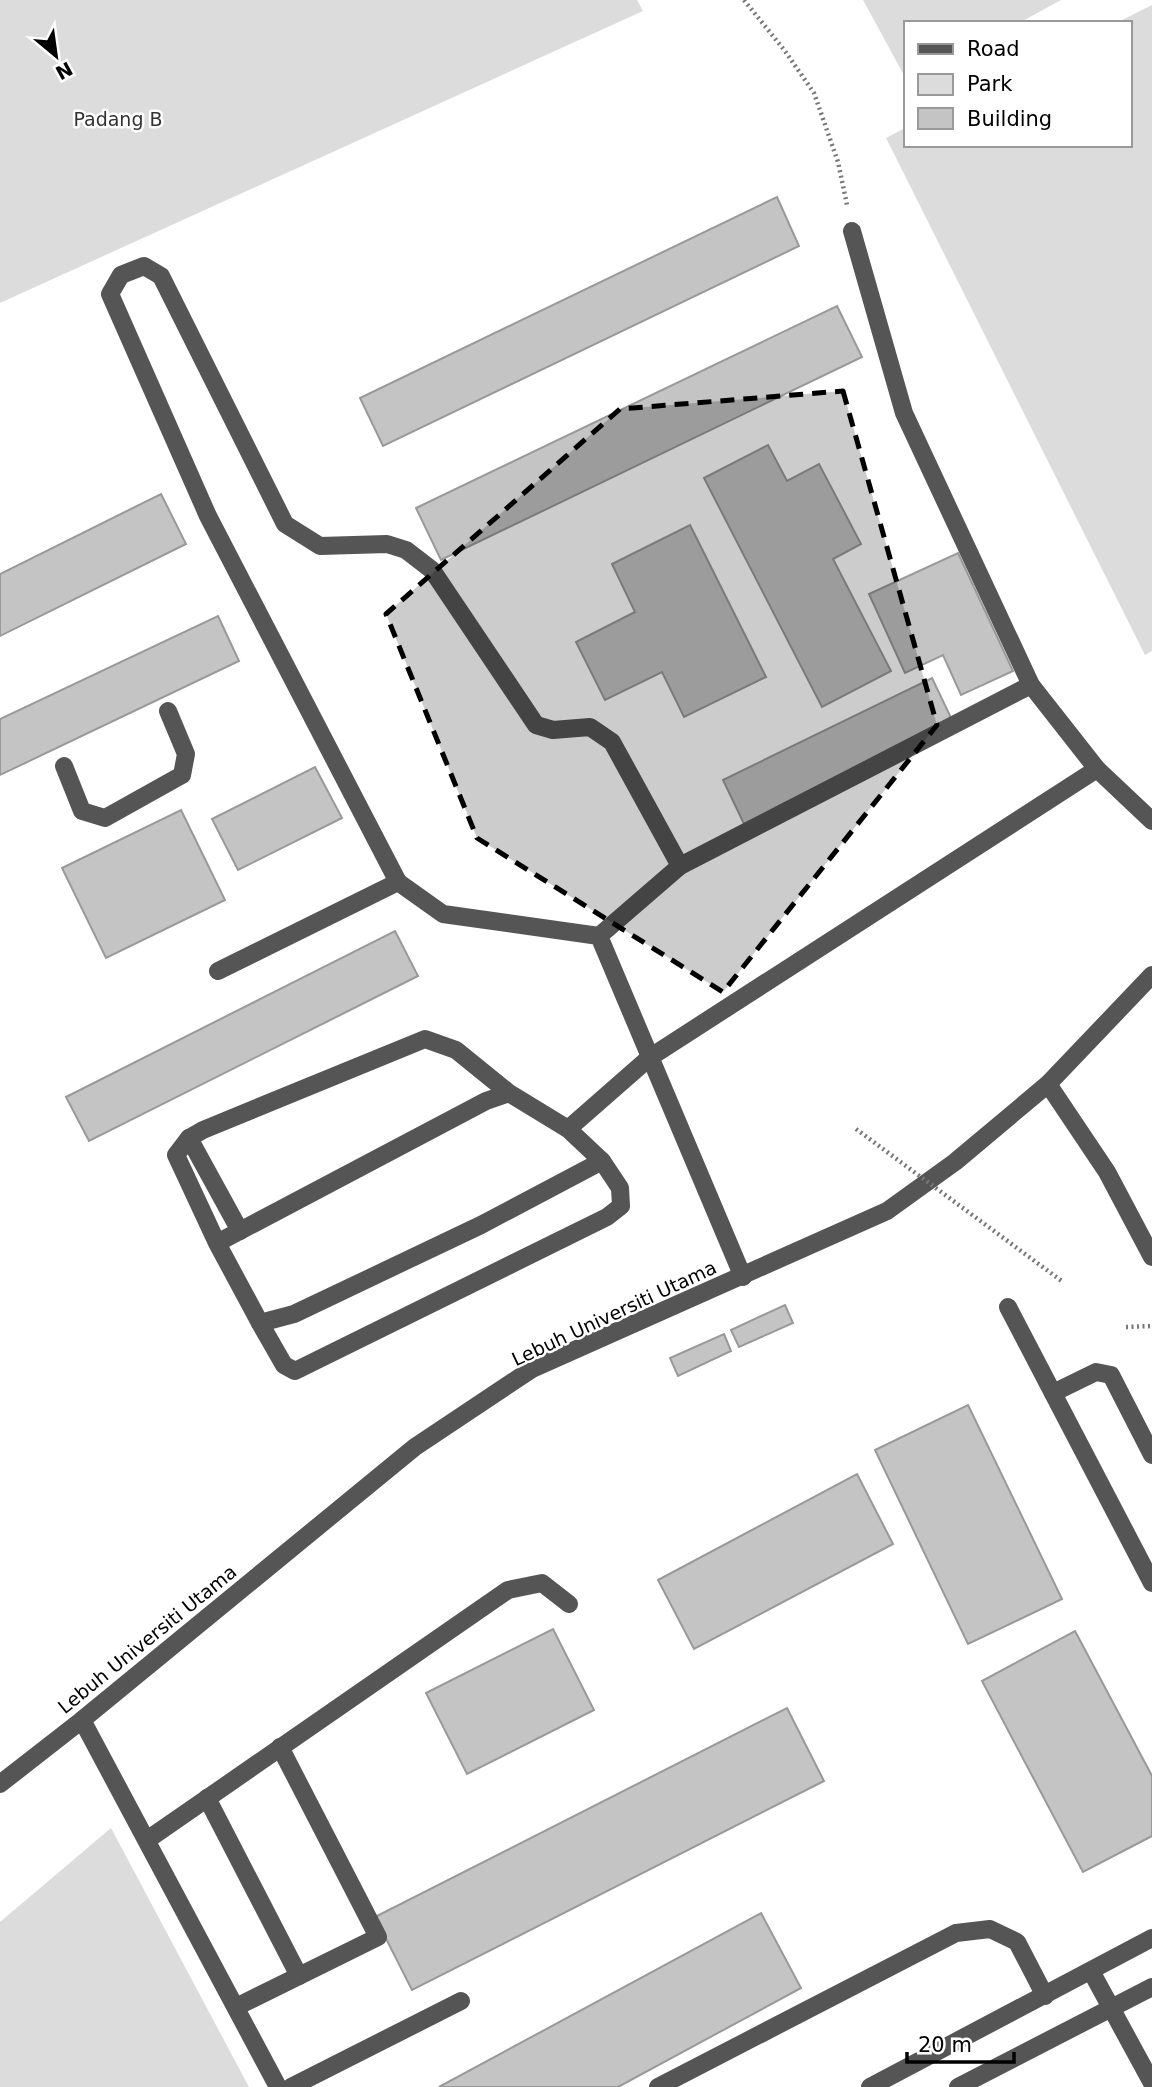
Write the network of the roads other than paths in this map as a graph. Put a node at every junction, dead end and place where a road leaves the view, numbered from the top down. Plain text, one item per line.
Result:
1 (852, 231) road end
2 (1031, 685) junction
3 (168, 711) dead end
4 (64, 766) dead end
5 (1097, 769) junction
6 (1152, 821) edge
7 (680, 866) junction
8 (398, 882) junction
9 (599, 936) junction
10 (218, 971) dead end
11 (1152, 975) edge
12 (649, 1058) junction
13 (1048, 1084) junction
14 (509, 1093) junction
15 (568, 1129) junction
16 (189, 1138) junction
17 (602, 1161) junction
18 (240, 1231) junction
19 (216, 1243) junction
20 (1152, 1257) edge
21 (743, 1277) junction
22 (1008, 1307) dead end
23 (260, 1323) junction
24 (1053, 1393) junction
25 (1152, 1455) edge
26 (1152, 1583) edge
27 (569, 1604) dead end
28 (82, 1720) junction
29 (280, 1747) junction
30 (0, 1784) edge
31 (207, 1798) junction
32 (147, 1840) junction
33 (1152, 1938) edge
34 (1091, 1971) junction
35 (299, 1976) junction
36 (1152, 1987) edge
37 (1045, 1996) junction
38 (461, 2001) dead end
39 (236, 2007) junction
40 (1111, 2008) junction
41 (1152, 2083) edge
42 (278, 2087) edge
43 (290, 2087) edge
44 (658, 2087) edge
45 (870, 2087) edge
46 (958, 2087) edge

1 - 2 street
2 - 5 street
2 - 7 street
3 - 4 street
5 - 6 street
5 - 12 street
7 - 8 street
7 - 9 street
8 - 9 street
8 - 10 street
9 - 12 street
11 - 13 street, Lebuh Universiti Utama
12 - 15 street
12 - 21 street
13 - 20 street
13 - 21 street, Lebuh Universiti Utama
14 - 15 street
14 - 16 street
14 - 18 street
15 - 17 street
16 - 18 street
16 - 19 street
17 - 23 street
17 - 23 street
18 - 19 street
19 - 23 street
21 - 28 street, Lebuh Universiti Utama
22 - 24 street
24 - 25 street
24 - 26 street
27 - 29 street
28 - 30 street, Lebuh Universiti Utama
28 - 32 street
29 - 31 street
29 - 35 street
31 - 32 street
31 - 35 street
32 - 39 street
33 - 34 street
34 - 37 street
34 - 40 street
35 - 39 street
36 - 40 street
37 - 44 street
37 - 45 street
38 - 43 street
39 - 42 street
40 - 41 street
40 - 46 street

